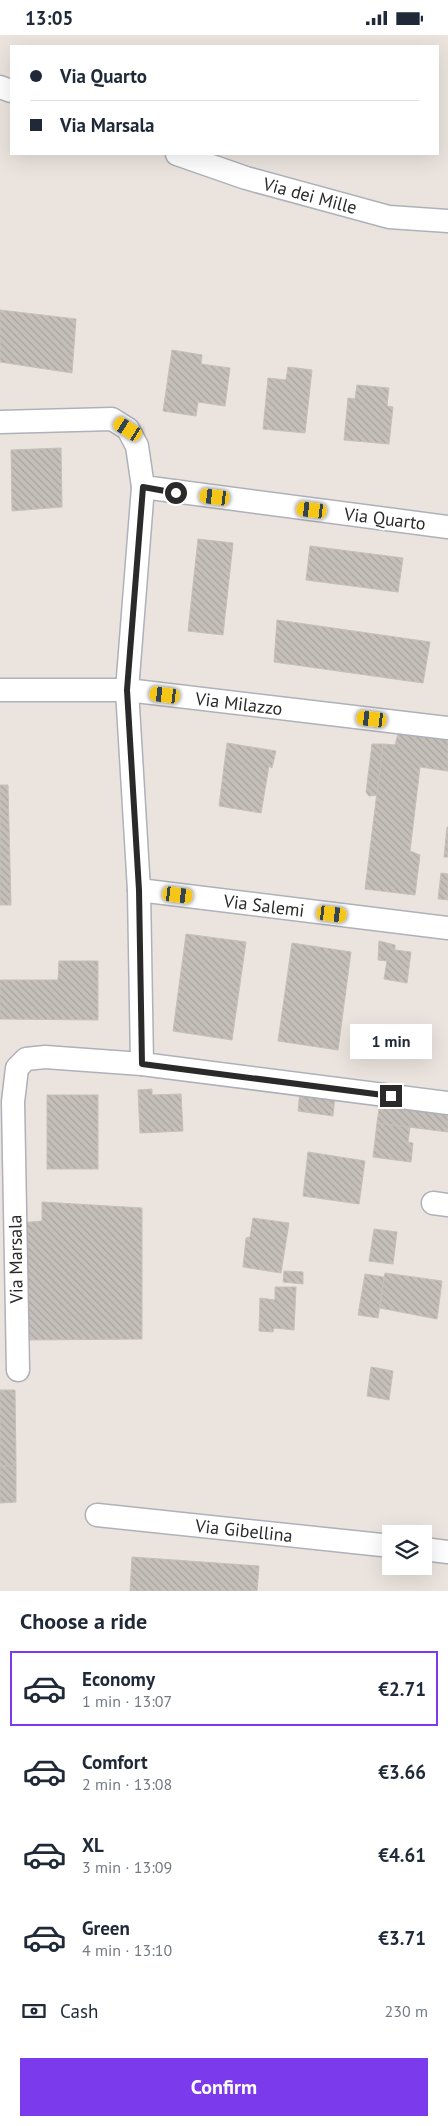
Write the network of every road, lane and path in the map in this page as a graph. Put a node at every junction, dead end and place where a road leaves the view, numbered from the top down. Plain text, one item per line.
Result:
1 (179, 155) edge
2 (448, 221) edge
3 (0, 422) edge
4 (143, 487) junction
5 (448, 527) edge
6 (0, 690) edge
7 (127, 690) junction
8 (448, 729) edge
9 (139, 890) junction
10 (448, 928) edge
11 (142, 1064) junction
12 (448, 1103) edge
13 (18, 1370) dead end
14 (97, 1515) dead end
15 (382, 1545) edge
16 (432, 1550) edge
17 (448, 1552) edge

1 - 2 street, Via dei Mille
3 - 4 street
4 - 5 street, Via Quarto
4 - 7 street
6 - 7 street, Via Milazzo
7 - 8 street, Via Milazzo
7 - 9 street
9 - 10 street, Via Salemi
9 - 11 street
11 - 12 street, Via Marsala
11 - 13 street, Via Marsala
14 - 15 street, Via Gibellina
16 - 17 street

